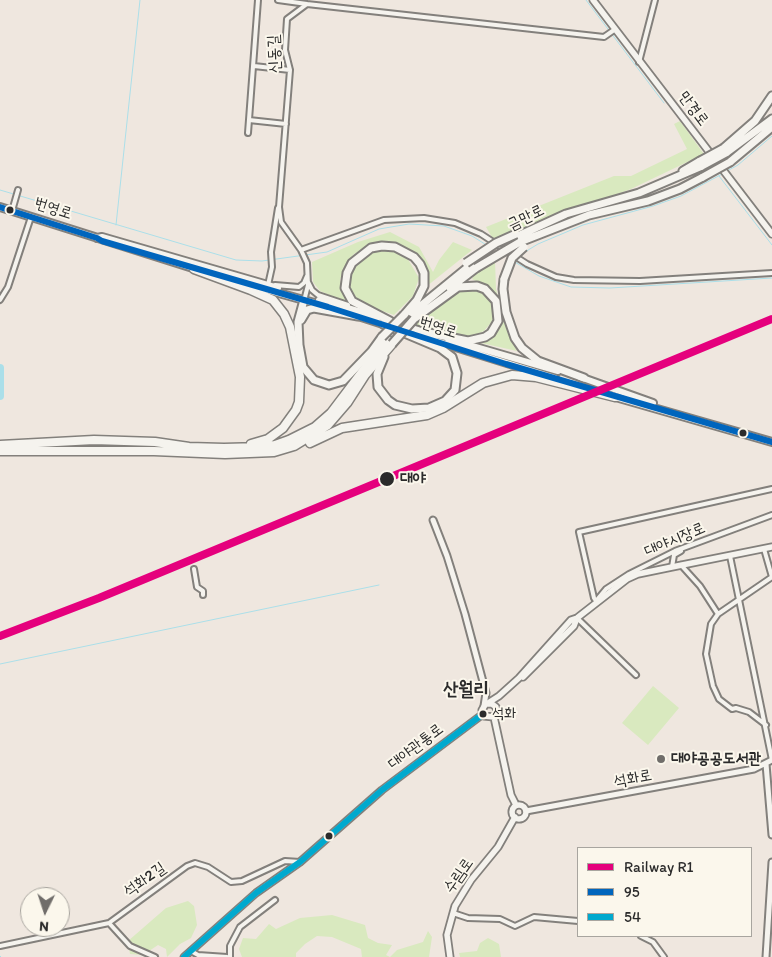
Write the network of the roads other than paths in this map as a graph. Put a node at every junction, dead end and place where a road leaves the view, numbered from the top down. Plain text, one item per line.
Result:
1 (258, 0) edge
2 (278, 0) edge
3 (592, 0) edge
4 (655, 0) edge
5 (307, 4) junction
6 (612, 32) junction
7 (639, 62) junction
8 (254, 66) junction
9 (290, 70) junction
10 (772, 89) edge
11 (772, 96) edge
12 (772, 119) edge
13 (249, 120) junction
14 (286, 124) junction
15 (771, 128) edge
16 (248, 133) dead end
17 (738, 137) junction
18 (725, 151) junction
19 (280, 186) junction
20 (17, 192) dead end
21 (0, 207) edge
22 (12, 211) junction
23 (31, 217) junction
24 (772, 234) edge
25 (97, 238) junction
26 (520, 240) junction
27 (302, 252) junction
28 (194, 269) junction
29 (308, 273) junction
30 (772, 273) edge
31 (268, 285) junction
32 (304, 298) junction
33 (0, 300) edge
34 (358, 316) junction
35 (378, 316) junction
36 (409, 317) junction
37 (387, 323) junction
38 (429, 333) junction
39 (387, 340) junction
40 (372, 351) junction
41 (301, 358) junction
42 (584, 378) junction
43 (344, 396) junction
44 (615, 397) junction
45 (772, 441) edge
46 (2, 448) edge
47 (224, 451) junction
48 (772, 489) edge
49 (772, 515) edge
50 (434, 519) dead end
51 (695, 544) junction
52 (772, 547) edge
53 (764, 549) junction
54 (730, 556) junction
55 (681, 565) junction
56 (672, 567) junction
57 (194, 569) dead end
58 (772, 577) edge
59 (203, 595) dead end
60 (739, 599) junction
61 (596, 601) junction
62 (718, 614) junction
63 (577, 618) junction
64 (636, 675) dead end
65 (488, 704) junction
66 (497, 709) junction
67 (483, 714) junction
68 (494, 717) junction
69 (766, 726) junction
70 (772, 760) edge
71 (766, 764) junction
72 (516, 806) junction
73 (526, 811) junction
74 (515, 817) junction
75 (772, 835) edge
76 (300, 862) junction
77 (772, 862) edge
78 (275, 900) dead end
79 (453, 913) junction
80 (577, 920) edge
81 (108, 923) junction
82 (643, 937) edge
83 (0, 946) edge
84 (191, 950) junction
85 (155, 957) edge
86 (184, 957) edge
87 (229, 957) edge
88 (450, 957) edge
89 (664, 957) edge
90 (766, 957) edge

1 - 8 street
2 - 5 street
3 - 6 main road, 만경로
4 - 7 street
5 - 6 street
5 - 9 street, 신동길
6 - 7 main road, 만경로
7 - 24 main road, 만경로
8 - 9 street
8 - 13 street
9 - 14 street, 신동길
10 - 17 highway
11 - 17 highway
12 - 18 highway
13 - 14 street
13 - 16 street
14 - 19 street, 신동길
15 - 26 highway, 금만로, bridge
17 - 18 highway
18 - 26 highway, 금만로, bridge
19 - 27 street, 신동길
19 - 31 street
20 - 22 street
21 - 22 main road, 번영로
22 - 23 main road, 번영로
23 - 25 main road, 번영로
23 - 33 street
25 - 28 main road, 번영로
25 - 31 main road, 번영로
26 - 36 highway, 금만로
26 - 42 highway, bridge
27 - 29 street, 신동길
27 - 30 street
28 - 32 main road, 번영로
28 - 47 highway
29 - 31 street
29 - 32 street, 신동길
29 - 35 street
31 - 32 main road, 번영로
32 - 34 main road, 번영로
32 - 37 main road, 번영로
32 - 41 highway
34 - 37 main road, 번영로
34 - 41 highway
35 - 36 highway
35 - 37 highway
36 - 38 highway
36 - 39 highway, 금만로
37 - 38 main road, 번영로
37 - 39 highway
37 - 44 main road, 번영로
38 - 42 main road, 번영로
39 - 40 highway
39 - 43 highway
39 - 47 highway
40 - 41 highway
40 - 43 highway
42 - 45 main road, 번영로
43 - 47 highway
44 - 45 main road, 번영로
44 - 47 highway
46 - 47 highway
48 - 61 street
49 - 51 street, 대야시장로
50 - 65 street
51 - 56 street
51 - 61 street, 대야시장로
52 - 53 main road
53 - 54 main road
53 - 58 street
54 - 55 main road
54 - 60 street
55 - 56 main road
55 - 62 street
56 - 61 main road
57 - 59 street
58 - 60 street
60 - 62 street
60 - 69 street
61 - 63 main road
62 - 69 street
63 - 64 street
63 - 65 main road
63 - 66 main road
65 - 66 main road
65 - 67 main road
66 - 68 main road
67 - 68 main road
67 - 76 main road, 대야관통로
68 - 72 main road, 수림로
69 - 70 street
70 - 71 street, 석화로
71 - 73 street, 석화로
71 - 75 street
72 - 73 main road
72 - 74 main road, 수림로
73 - 74 main road
74 - 79 main road, 수림로
76 - 81 street, 석화2길
76 - 84 main road, 대야관통로
77 - 90 street
78 - 87 street
79 - 80 street
79 - 88 main road, 수림로
81 - 83 street, 석화2길
81 - 85 street
82 - 89 street
84 - 86 main road, 대야관통로
84 - 87 street

